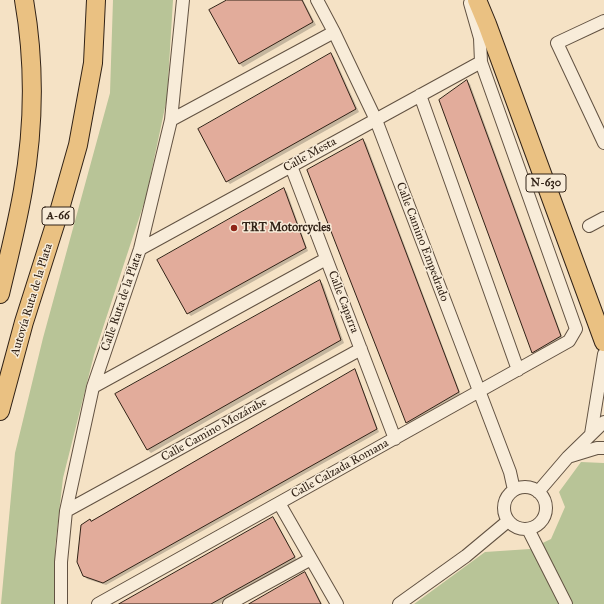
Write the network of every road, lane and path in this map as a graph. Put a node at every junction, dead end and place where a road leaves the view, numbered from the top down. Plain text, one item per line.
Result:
1 (24, 0) edge
2 (195, 0) edge
3 (317, 0) edge
4 (469, 0) edge
5 (477, 0) edge
6 (485, 0) edge
7 (96, 1) edge
8 (183, 3) edge
9 (604, 21) edge
10 (487, 24) junction
11 (334, 32) junction
12 (481, 62) junction
13 (420, 95) junction
14 (171, 120) junction
15 (376, 120) junction
16 (604, 143) edge
17 (291, 166) junction
18 (604, 218) edge
19 (589, 226) dead end
20 (140, 249) junction
21 (326, 259) junction
22 (0, 294) edge
23 (604, 342) edge
24 (361, 349) junction
25 (604, 354) edge
26 (518, 370) junction
27 (93, 387) junction
28 (479, 392) junction
29 (0, 411) edge
30 (604, 422) edge
31 (591, 434) junction
32 (395, 439) junction
33 (604, 448) edge
34 (568, 457) junction
35 (514, 490) junction
36 (538, 492) junction
37 (279, 503) junction
38 (66, 511) junction
39 (508, 521) junction
40 (528, 529) junction
41 (311, 558) junction
42 (61, 604) edge
43 (98, 604) edge
44 (229, 604) edge
45 (337, 604) edge
46 (399, 604) edge
47 (566, 604) edge

1 - 22 highway
2 - 8 street
3 - 11 street, Calle Camino Empedrado
4 - 12 street
5 - 10 highway, N-630
6 - 10 highway, N-630
7 - 29 highway, Autovía Ruta de la Plata / A-66
8 - 14 street, Calle Ruta de la Plata
9 - 16 street
10 - 23 highway, N-630
11 - 14 street
11 - 15 street, Calle Camino Empedrado
12 - 13 street, Calle Mesta
12 - 26 street, Calle Calzada Romana
13 - 15 street, Calle Mesta
13 - 26 street
14 - 20 street, Calle Ruta de la Plata
15 - 17 street, Calle Mesta
15 - 28 street, Calle Camino Empedrado
17 - 20 street, Calle Mesta
17 - 21 street, Calle Caparra
18 - 19 street
20 - 27 street, Calle Ruta de la Plata
21 - 24 street, Calle Caparra
21 - 27 street
24 - 32 street, Calle Caparra
24 - 38 street, Calle Camino Mozárabe
25 - 31 street
26 - 28 street, Calle Calzada Romana
27 - 38 street, Calle Ruta de la Plata
28 - 32 street, Calle Calzada Romana
28 - 35 street, Calle Camino Empedrado
30 - 31 street
31 - 34 street
32 - 37 street, Calle Calzada Romana
33 - 34 street
34 - 36 street
35 - 36 street
35 - 39 street
36 - 40 street
37 - 41 street
37 - 43 street, Calle Calzada Romana
38 - 42 street, Calle Ruta de la Plata
39 - 40 street
39 - 46 street
40 - 47 street
41 - 44 street
41 - 45 street

